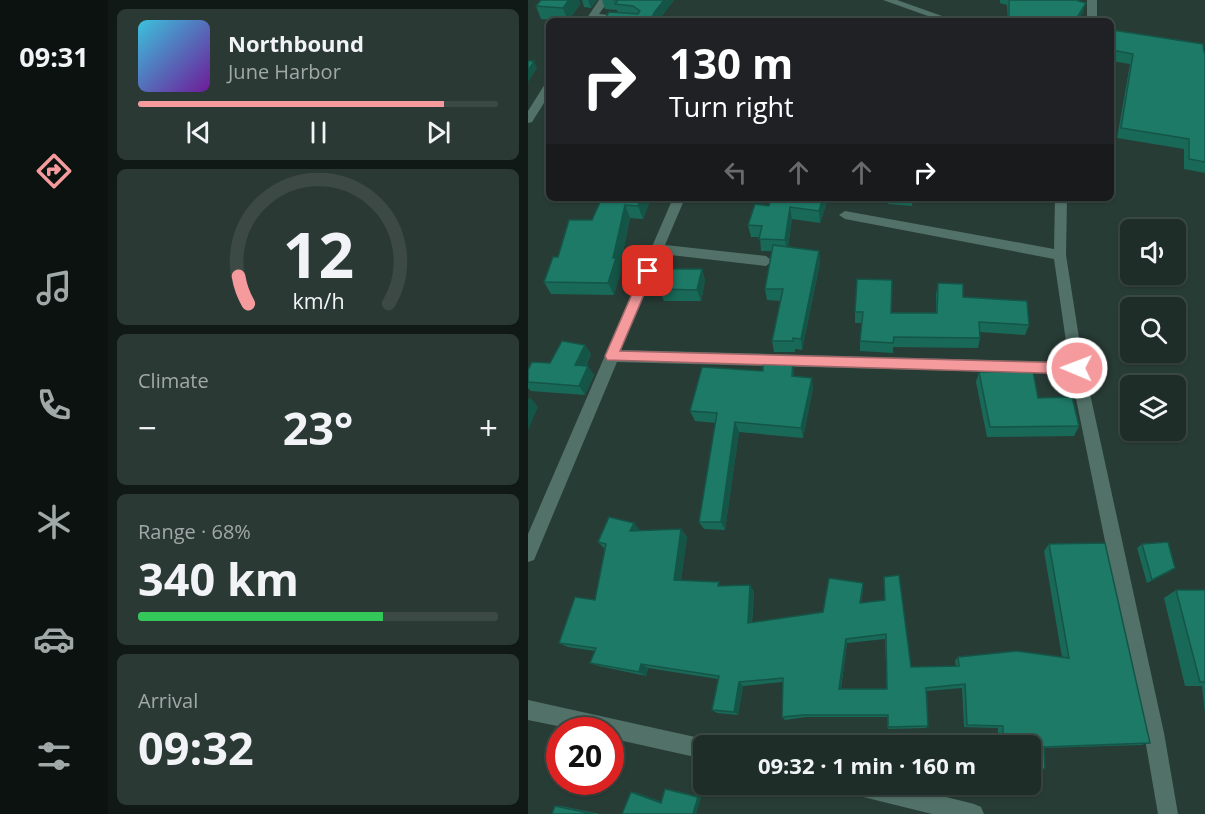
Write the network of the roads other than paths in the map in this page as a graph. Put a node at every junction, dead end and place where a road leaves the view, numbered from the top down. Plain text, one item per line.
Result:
1 (604, 0) edge
2 (888, 0) edge
3 (1092, 0) edge
4 (592, 18) edge
5 (942, 18) edge
6 (1092, 18) edge
7 (546, 91) edge
8 (528, 120) edge
9 (678, 201) edge
10 (1061, 201) edge
11 (844, 215) dead end
12 (657, 249) junction
13 (1060, 255) junction
14 (766, 261) dead end
15 (612, 356) junction
16 (1077, 368) junction
17 (528, 554) edge
18 (528, 710) edge
19 (693, 747) edge
20 (896, 795) edge
21 (974, 814) edge
22 (1168, 814) edge

1 - 4 street
2 - 5 street
3 - 6 street
7 - 8 street
9 - 12 street
10 - 13 street
11 - 13 street
12 - 14 street
12 - 15 street
13 - 16 street
15 - 16 street
15 - 17 street
16 - 22 street
18 - 19 street
20 - 21 street

